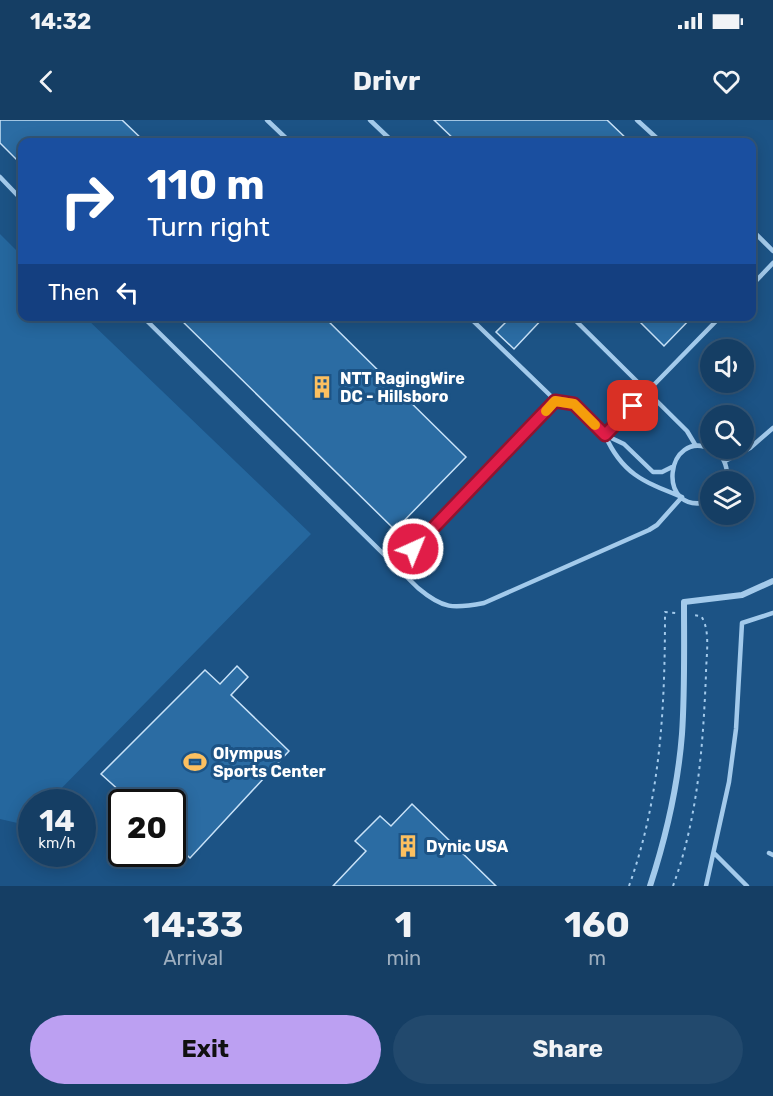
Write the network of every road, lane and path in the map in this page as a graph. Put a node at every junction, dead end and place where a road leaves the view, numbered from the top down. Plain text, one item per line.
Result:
1 (267, 120) edge
2 (370, 120) edge
3 (638, 120) edge
4 (286, 138) edge
5 (389, 138) edge
6 (657, 138) edge
7 (0, 177) edge
8 (18, 196) edge
9 (756, 234) edge
10 (773, 251) edge
11 (773, 263) edge
12 (756, 281) edge
13 (147, 321) edge
14 (473, 321) edge
15 (576, 321) edge
16 (716, 321) edge
17 (648, 392) junction
18 (555, 401) junction
19 (773, 428) edge
20 (605, 435) junction
21 (696, 446) junction
22 (725, 461) junction
23 (672, 467) junction
24 (728, 471) edge
25 (682, 497) junction
26 (700, 503) edge
27 (396, 566) junction
28 (773, 581) edge
29 (665, 612) dead end
30 (773, 613) edge
31 (701, 616) dead end
32 (714, 853) junction
33 (629, 886) edge
34 (650, 886) edge
35 (673, 886) edge
36 (706, 886) edge
37 (747, 886) edge

1 - 4 lane
2 - 5 lane
3 - 6 lane
7 - 8 lane
9 - 10 lane
11 - 12 lane
13 - 27 lane
14 - 18 lane
15 - 17 lane
16 - 17 lane
17 - 20 lane
17 - 21 lane
18 - 20 lane
18 - 27 lane
19 - 22 lane
20 - 23 lane
20 - 25 lane
21 - 22 lane
21 - 23 lane
22 - 24 lane
23 - 25 lane
25 - 26 lane
25 - 27 lane
28 - 34 street
29 - 33 path
30 - 32 lane
31 - 35 path
32 - 36 lane
32 - 37 lane

